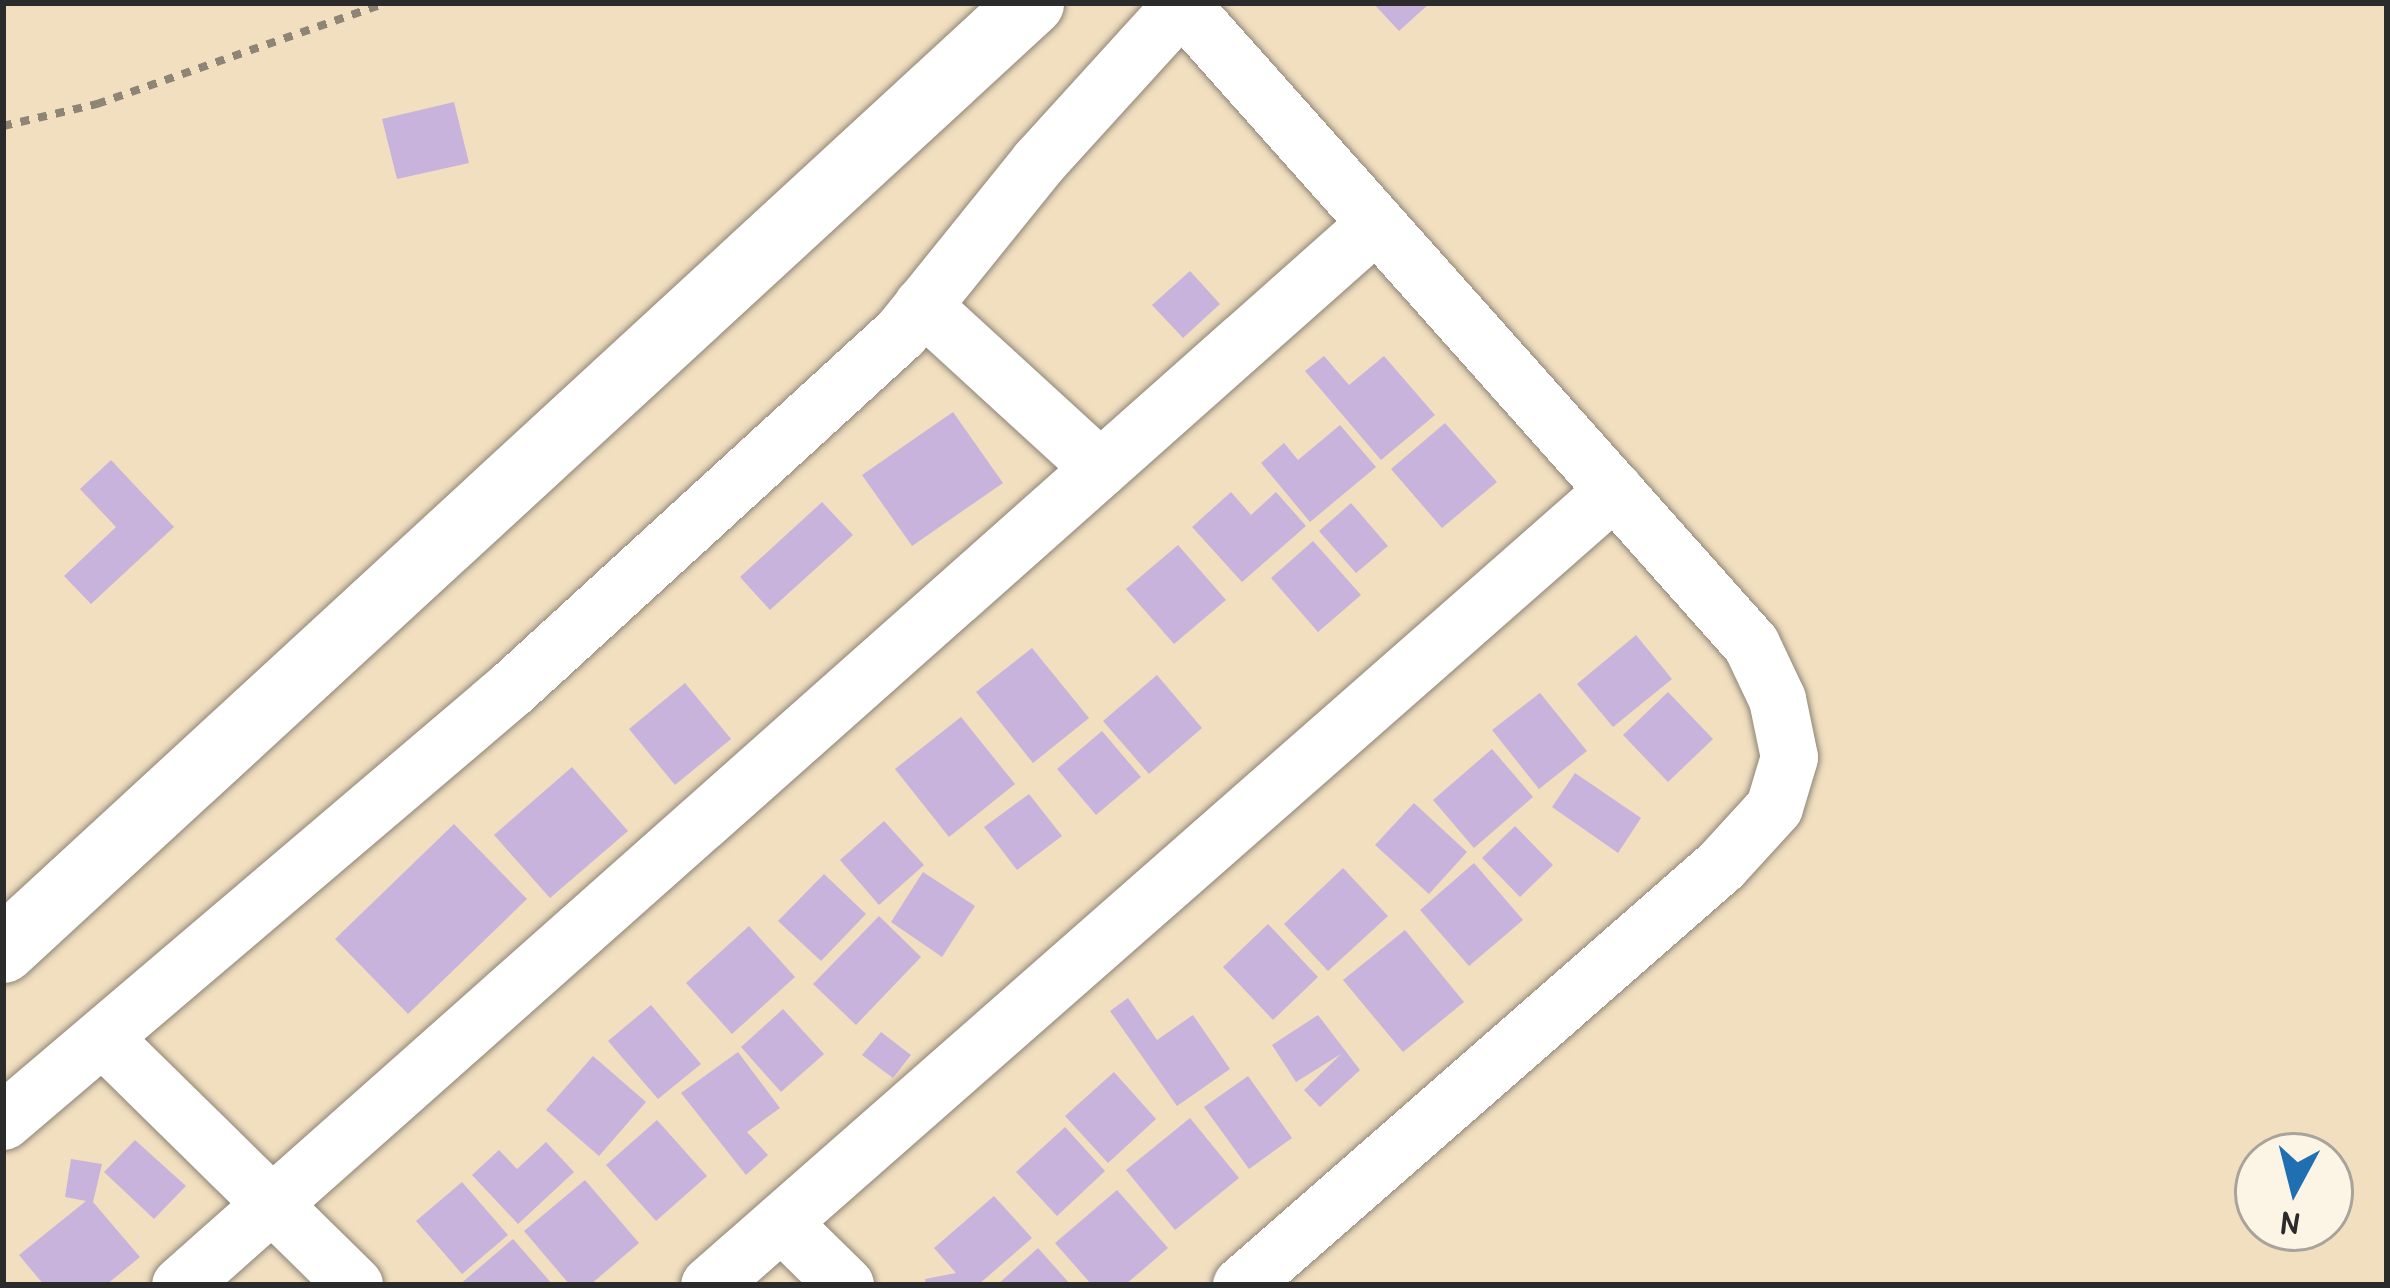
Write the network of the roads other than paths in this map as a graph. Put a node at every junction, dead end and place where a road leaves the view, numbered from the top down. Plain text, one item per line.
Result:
1 (1031, 3) edge
2 (1180, 4) edge
3 (1376, 223) junction
4 (922, 305) junction
5 (1100, 468) junction
6 (1614, 490) junction
7 (3, 950) edge
8 (103, 1038) junction
9 (3, 1121) edge
10 (272, 1203) junction
11 (781, 1222) junction
12 (180, 1285) edge
13 (354, 1285) edge
14 (709, 1285) edge
15 (845, 1285) edge
16 (1241, 1285) edge

1 - 7 main road
2 - 3 street
2 - 4 street
3 - 5 street
3 - 6 street
4 - 5 street
4 - 8 street
5 - 10 street
6 - 11 street
6 - 16 street
8 - 9 street
8 - 10 street
10 - 12 street
10 - 13 street
11 - 14 street
11 - 15 street

